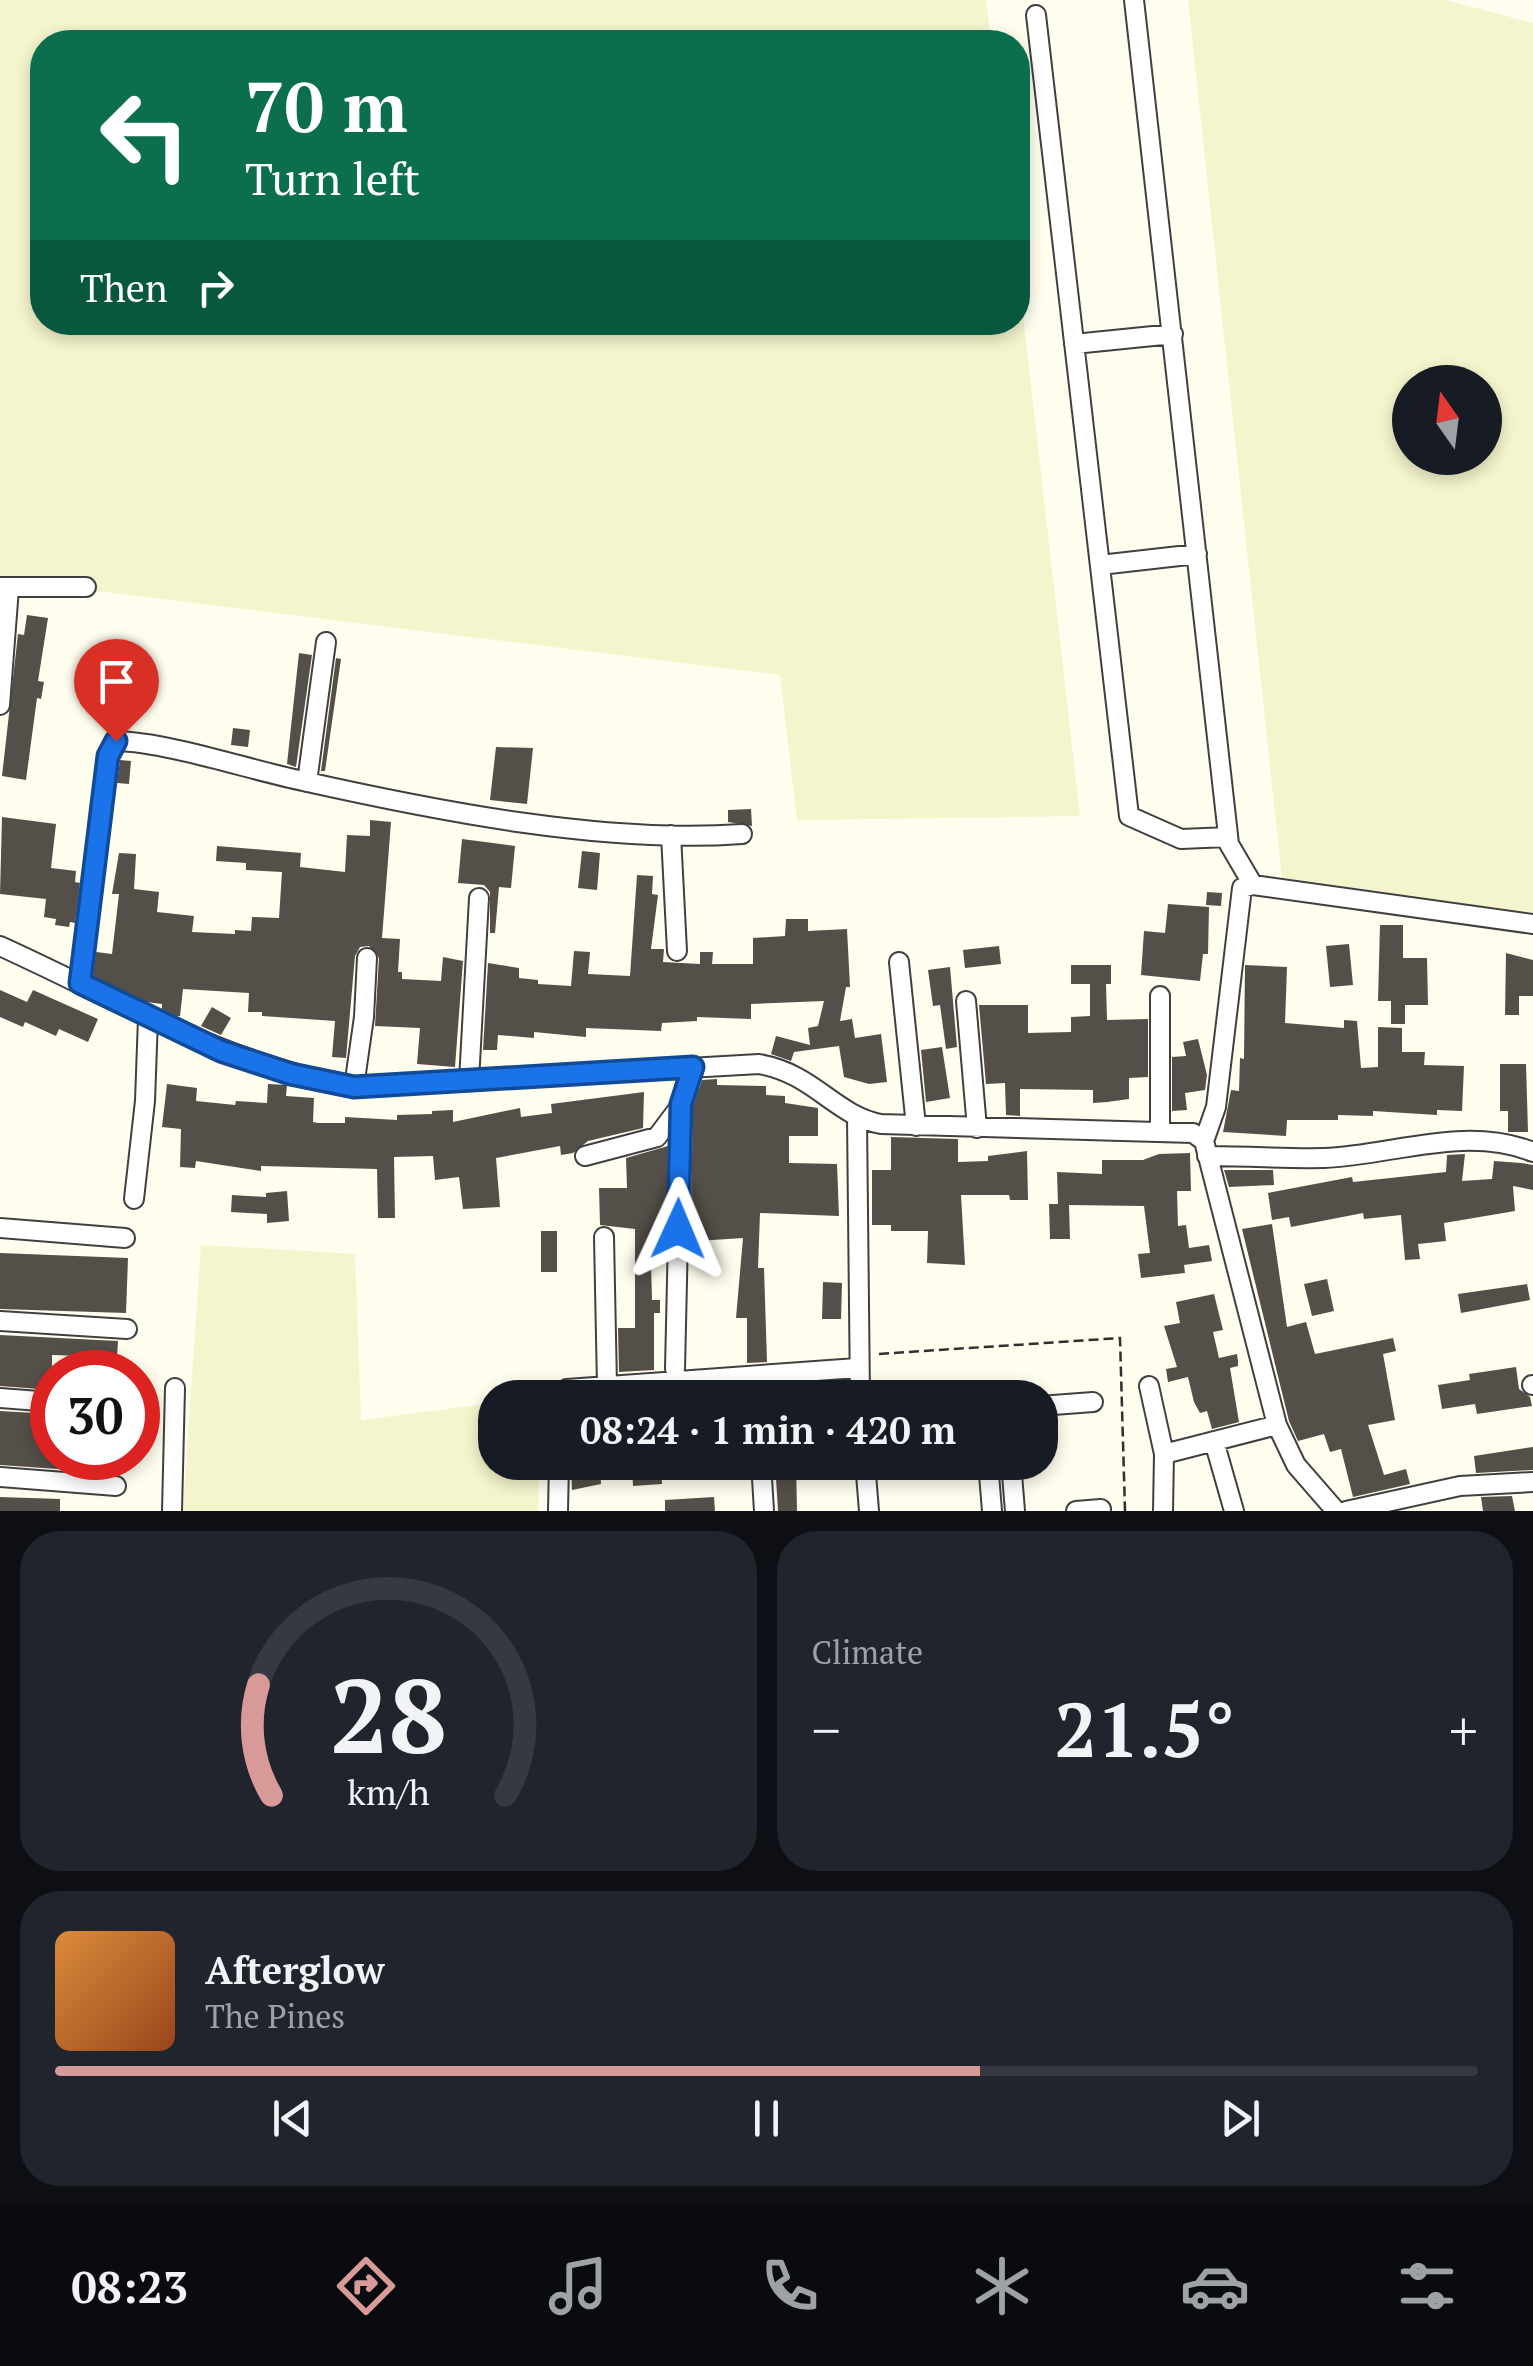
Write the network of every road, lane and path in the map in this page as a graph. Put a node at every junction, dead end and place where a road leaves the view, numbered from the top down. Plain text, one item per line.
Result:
1 (1134, 0) edge
2 (1036, 15) dead end
3 (1173, 334) junction
4 (1074, 344) junction
5 (1197, 554) junction
6 (1100, 565) junction
7 (5, 587) edge
8 (86, 587) dead end
9 (326, 642) dead end
10 (0, 705) edge
11 (308, 782) junction
12 (742, 834) dead end
13 (671, 835) junction
14 (1228, 837) junction
15 (1253, 885) junction
16 (479, 898) dead end
17 (1533, 924) edge
18 (0, 946) edge
19 (676, 951) dead end
20 (367, 958) dead end
21 (899, 962) dead end
22 (80, 983) junction
23 (1160, 996) dead end
24 (966, 1000) dead end
25 (148, 1018) junction
26 (693, 1067) junction
27 (468, 1082) junction
28 (354, 1087) junction
29 (681, 1104) junction
30 (868, 1121) junction
31 (916, 1126) junction
32 (977, 1128) junction
33 (1160, 1131) junction
34 (1206, 1148) junction
35 (1533, 1152) edge
36 (585, 1156) dead end
37 (134, 1199) dead end
38 (0, 1228) edge
39 (604, 1237) dead end
40 (125, 1238) dead end
41 (0, 1321) edge
42 (126, 1328) dead end
43 (857, 1361) junction
44 (676, 1369) dead end
45 (607, 1380) edge
46 (667, 1380) edge
47 (859, 1380) edge
48 (1149, 1386) dead end
49 (175, 1388) dead end
50 (0, 1398) edge
51 (30, 1400) edge
52 (1092, 1402) dead end
53 (1058, 1405) edge
54 (1278, 1425) junction
55 (1214, 1441) junction
56 (1164, 1454) junction
57 (0, 1477) edge
58 (559, 1480) edge
59 (761, 1480) edge
60 (866, 1480) edge
61 (989, 1480) edge
62 (1012, 1480) edge
63 (1533, 1482) edge
64 (116, 1486) dead end
65 (1101, 1509) edge
66 (172, 1511) edge
67 (558, 1511) edge
68 (764, 1511) edge
69 (868, 1511) edge
70 (992, 1511) edge
71 (1015, 1511) edge
72 (1076, 1511) edge
73 (1125, 1511) edge
74 (1163, 1511) edge
75 (1234, 1511) edge
76 (1336, 1511) edge
77 (1346, 1511) edge

1 - 3 street
2 - 4 street
3 - 4 street
3 - 5 street
4 - 6 street
5 - 6 street
5 - 14 street
6 - 14 street
7 - 8 street
7 - 10 street
9 - 11 street
11 - 13 street
11 - 22 street
12 - 13 street
13 - 19 street
14 - 15 street
15 - 17 street
15 - 34 street
16 - 27 street
18 - 22 street
20 - 28 street
21 - 31 street
22 - 25 street
23 - 33 street
24 - 32 street
25 - 28 street
25 - 37 street
26 - 27 street
26 - 29 street
26 - 30 street
27 - 28 street
29 - 36 street
29 - 44 street
30 - 31 street
30 - 43 street
31 - 32 street
32 - 33 street
33 - 34 street
34 - 35 street
34 - 54 street
38 - 40 street
39 - 45 street
41 - 42 street
43 - 46 street
43 - 47 street
43 - 73 path
48 - 56 street
49 - 66 street
50 - 51 street
52 - 53 street
54 - 55 street
54 - 76 street
55 - 56 street
55 - 75 street
56 - 74 street
57 - 64 street
58 - 67 street
59 - 68 street
60 - 69 street
61 - 70 street
62 - 71 street
63 - 77 street
65 - 72 street

